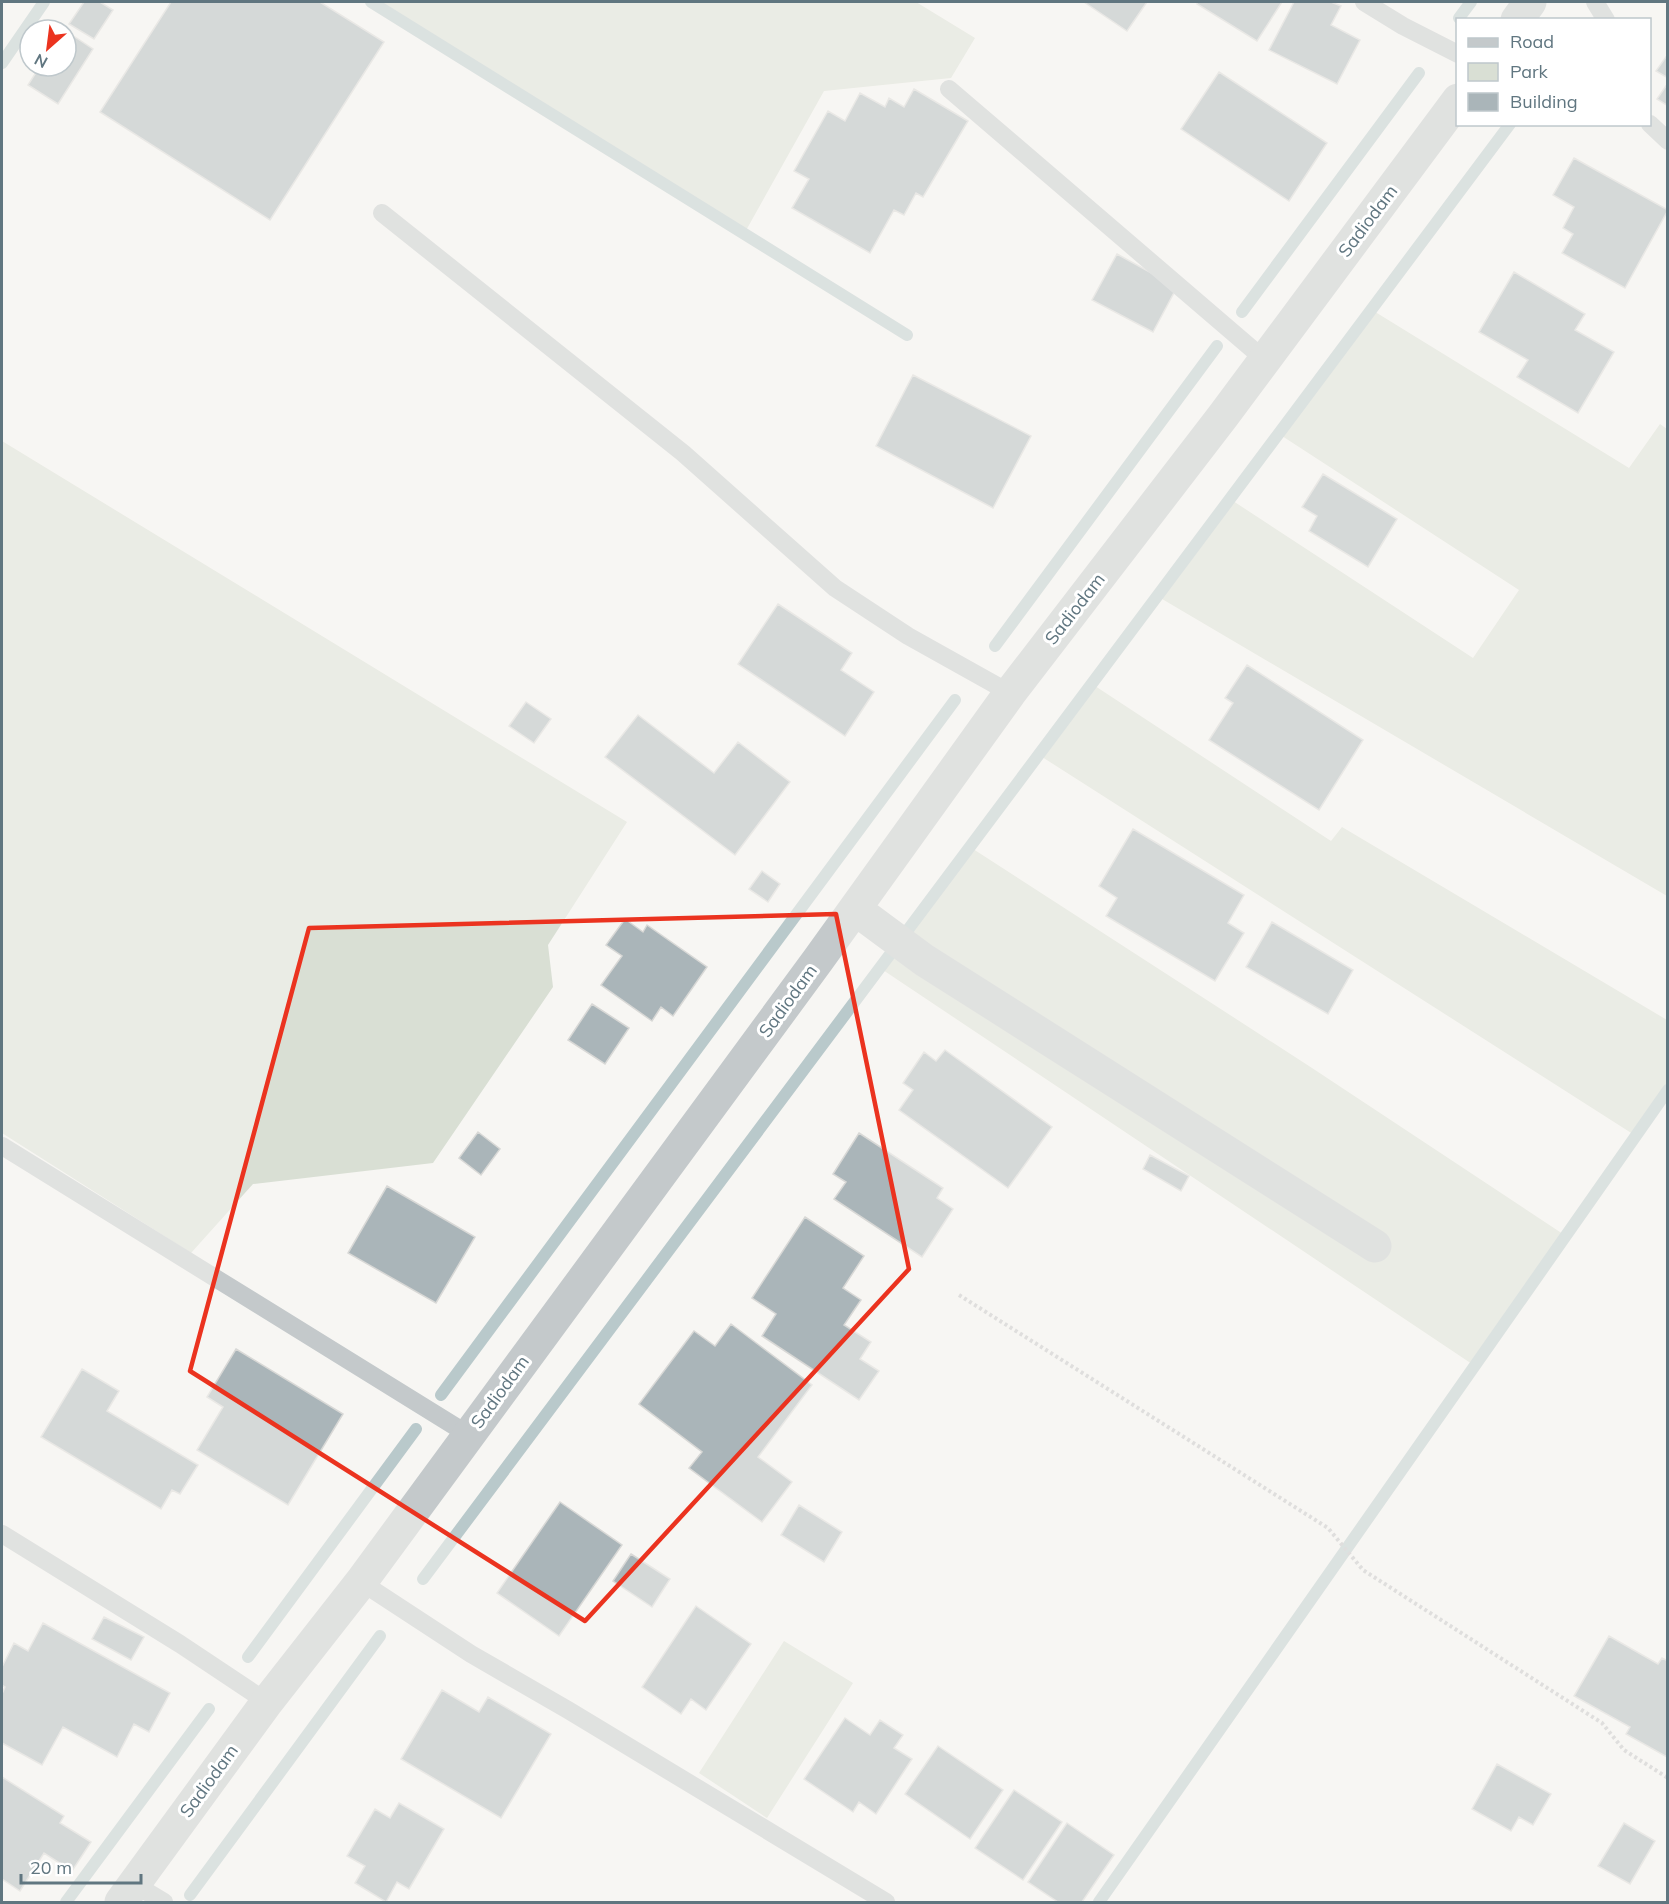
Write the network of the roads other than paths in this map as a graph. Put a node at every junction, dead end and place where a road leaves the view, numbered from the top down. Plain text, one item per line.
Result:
1 (1364, 2) edge
2 (1530, 2) edge
3 (1594, 2) edge
4 (1518, 18) edge
5 (1605, 18) edge
6 (1456, 53) edge
7 (950, 89) dead end
8 (1456, 103) edge
9 (1651, 125) edge
10 (1668, 141) edge
11 (382, 213) dead end
12 (1265, 360) junction
13 (1010, 693) junction
14 (855, 909) junction
15 (2, 1146) edge
16 (1375, 1246) dead end
17 (469, 1435) junction
18 (2, 1534) edge
19 (361, 1582) junction
20 (267, 1702) junction
21 (128, 1893) edge
22 (164, 1902) edge
23 (886, 1902) edge

1 - 6 lane
2 - 4 street
3 - 5 lane
7 - 12 lane
8 - 12 street, Sadiodam
9 - 10 lane
11 - 13 lane
12 - 13 street, Sadiodam
13 - 14 street, Sadiodam
14 - 16 street
14 - 17 street, Sadiodam
15 - 17 lane
17 - 19 street, Sadiodam
18 - 20 lane
19 - 20 street, Sadiodam
19 - 23 lane
20 - 21 street, Sadiodam
21 - 22 lane

